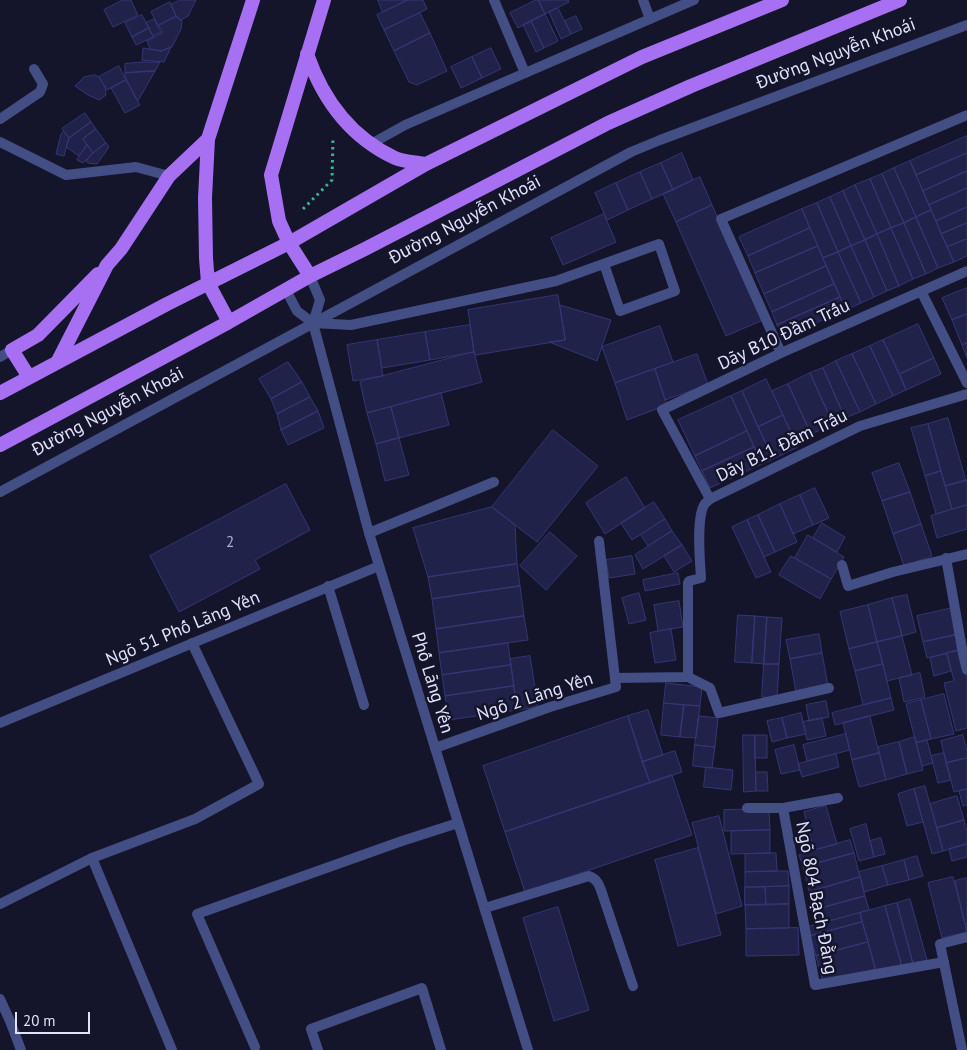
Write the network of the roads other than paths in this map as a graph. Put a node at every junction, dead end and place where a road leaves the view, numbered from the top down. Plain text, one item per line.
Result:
1 (253, 0) edge
2 (324, 0) edge
3 (494, 0) edge
4 (643, 0) edge
5 (694, 0) edge
6 (782, 0) edge
7 (900, 0) edge
8 (650, 19) junction
9 (967, 25) edge
10 (307, 54) junction
11 (34, 69) dead end
12 (525, 73) junction
13 (967, 115) edge
14 (0, 119) edge
15 (208, 139) junction
16 (0, 142) edge
17 (371, 144) junction
18 (426, 164) junction
19 (169, 176) junction
20 (289, 243) junction
21 (604, 264) junction
22 (107, 265) junction
23 (967, 271) edge
24 (310, 276) junction
25 (208, 283) junction
26 (286, 290) junction
27 (921, 291) junction
28 (228, 322) junction
29 (313, 323) junction
30 (12, 350) junction
31 (781, 353) junction
32 (0, 357) edge
33 (58, 361) junction
34 (29, 377) junction
35 (967, 383) edge
36 (0, 393) edge
37 (967, 394) edge
38 (662, 410) joint
39 (0, 445) edge
40 (494, 482) dead end
41 (0, 492) edge
42 (710, 499) junction
43 (369, 533) junction
44 (599, 541) dead end
45 (967, 554) edge
46 (946, 558) junction
47 (842, 565) dead end
48 (379, 566) junction
49 (328, 586) junction
50 (192, 643) junction
51 (967, 670) edge
52 (688, 677) junction
53 (616, 682) junction
54 (828, 688) dead end
55 (364, 705) dead end
56 (0, 723) edge
57 (435, 748) junction
58 (838, 798) dead end
59 (748, 808) dead end
60 (782, 808) junction
61 (458, 823) junction
62 (92, 858) junction
63 (0, 904) edge
64 (485, 908) junction
65 (967, 937) edge
66 (944, 962) junction
67 (633, 986) dead end
68 (0, 998) edge
69 (255, 1047) dead end
70 (17, 1049) edge
71 (172, 1050) edge
72 (318, 1050) edge
73 (441, 1050) edge
74 (528, 1050) edge
75 (962, 1050) edge

1 - 15 main road
2 - 10 main road
3 - 12 street
4 - 8 street
5 - 8 street
6 - 18 main road
7 - 24 main road, Đường Nguyễn Khoái
8 - 12 street
9 - 29 street, Đường Nguyễn Khoái
10 - 17 main road
10 - 20 main road
11 - 14 street
12 - 17 street
13 - 31 street
15 - 19 main road
15 - 25 main road
16 - 19 street
17 - 18 main road
18 - 20 main road
19 - 22 main road
20 - 24 main road
20 - 25 main road
21 - 21 street
21 - 29 street
22 - 30 main road
22 - 33 main road
23 - 27 street, Dãy B10 Đầm Trấu
24 - 26 main road, Đường Nguyễn Khoái
24 - 29 street
25 - 28 main road
25 - 33 main road
26 - 28 main road, Đường Nguyễn Khoái
26 - 29 street
27 - 31 street, Dãy B10 Đầm Trấu
27 - 35 street
28 - 39 main road, Đường Nguyễn Khoái
29 - 41 street, Đường Nguyễn Khoái
29 - 43 street, Phố Lãng Yên
30 - 32 street
30 - 34 main road
31 - 38 street, Dãy B10 Đầm Trấu
33 - 34 main road
34 - 36 main road
37 - 42 street, Dãy B11 Đầm Trấu
38 - 42 street, Dãy B11 Đầm Trấu
40 - 43 street
42 - 52 street
43 - 48 street, Phố Lãng Yên
44 - 53 street
45 - 46 street
46 - 47 street
46 - 51 street
48 - 49 street, Ngõ 51 Phố Lãng Yên
48 - 57 street, Phố Lãng Yên
49 - 50 street, Ngõ 51 Phố Lãng Yên
49 - 55 street
50 - 56 street, Ngõ 51 Phố Lãng Yên
50 - 62 street
52 - 53 street, Ngõ 2 Lãng Yên
52 - 54 street
53 - 57 street, Ngõ 2 Lãng Yên
57 - 61 street, Phố Lãng Yên
58 - 60 street, Ngõ 804 Bạch Đằng
59 - 60 street, Ngõ 804 Bạch Đằng
60 - 66 street, Ngõ 804 Bạch Đằng
61 - 64 street, Phố Lãng Yên
61 - 69 street
62 - 63 street
62 - 71 street
64 - 67 street
64 - 74 street, Phố Lãng Yên
65 - 66 street
66 - 75 street
68 - 70 street
72 - 73 street

